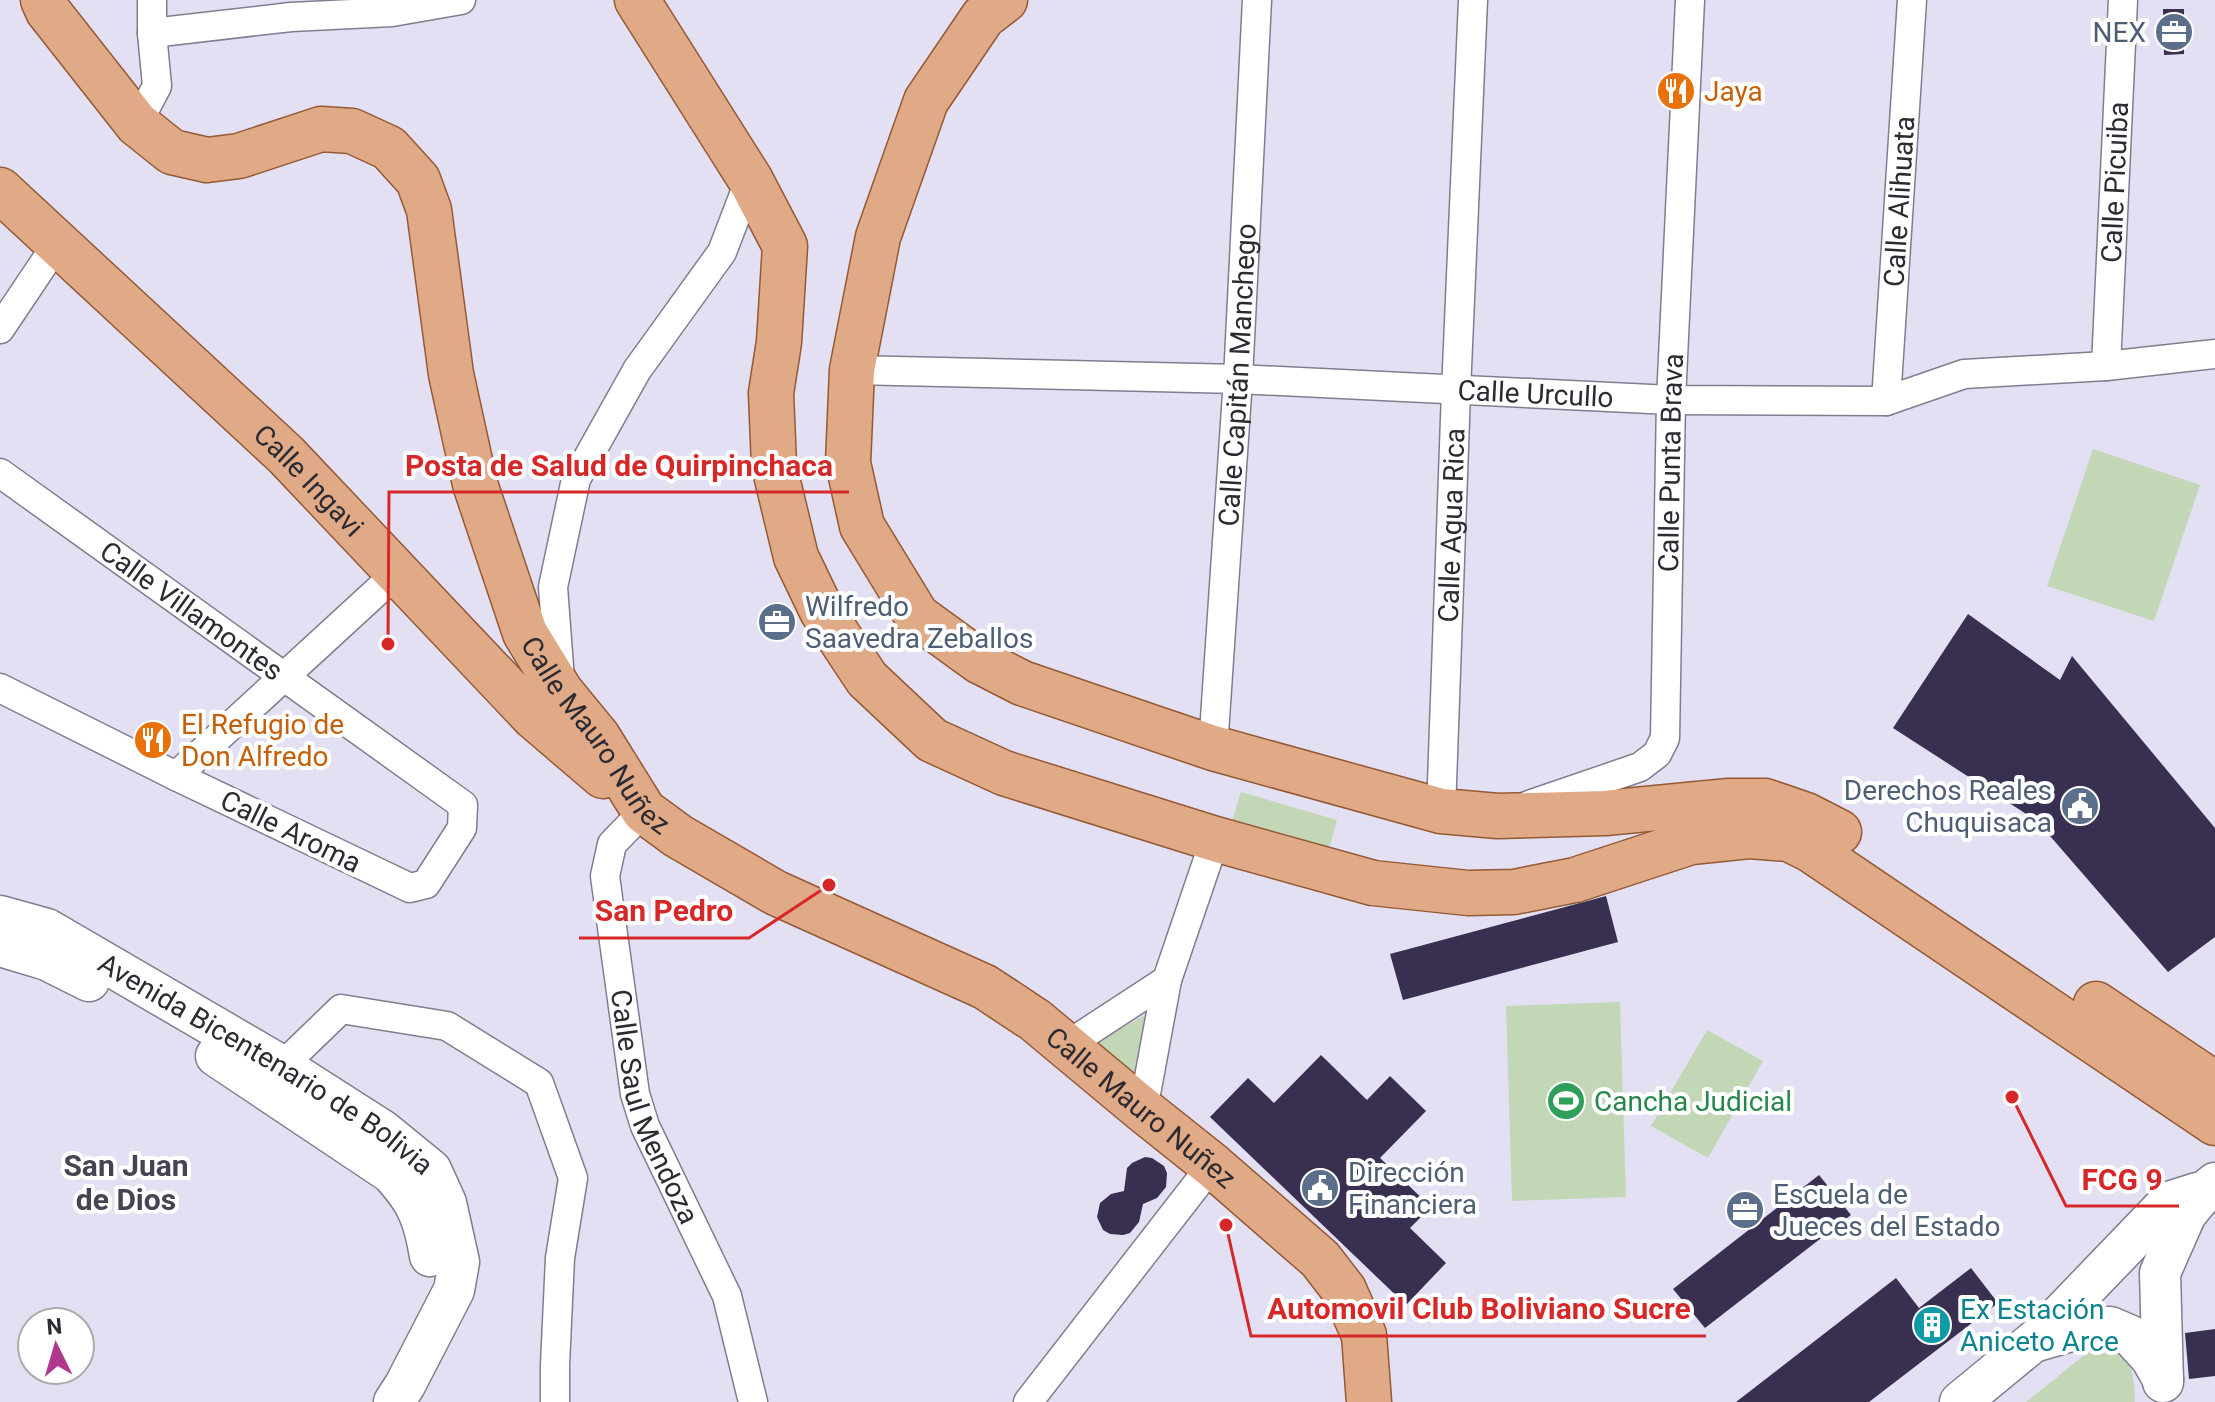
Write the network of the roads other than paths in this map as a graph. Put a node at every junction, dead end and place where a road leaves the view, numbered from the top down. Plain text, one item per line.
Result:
1 (43, 0) edge
2 (152, 0) edge
3 (461, 0) edge
4 (637, 0) edge
5 (1005, 0) edge
6 (1257, 0) edge
7 (1473, 0) edge
8 (1690, 0) edge
9 (1912, 0) edge
10 (2123, 0) edge
11 (291, 9) edge
12 (152, 33) junction
13 (137, 124) junction
14 (750, 179) junction
15 (0, 190) edge
16 (57, 244) junction
17 (0, 329) edge
18 (2215, 354) edge
19 (2106, 366) junction
20 (852, 370) junction
21 (1238, 379) junction
22 (1456, 391) junction
23 (1671, 400) junction
24 (1886, 401) junction
25 (0, 473) edge
26 (397, 573) junction
27 (283, 677) junction
28 (0, 688) edge
29 (561, 692) junction
30 (1213, 748) junction
31 (176, 776) junction
32 (644, 811) junction
33 (1441, 811) junction
34 (1587, 813) junction
35 (1820, 837) junction
36 (1215, 839) junction
37 (1649, 856) junction
38 (1551, 886) junction
39 (410, 888) joint
40 (0, 916) edge
41 (0, 946) edge
42 (2014, 968) junction
43 (1167, 980) junction
44 (1066, 1046) junction
45 (282, 1066) junction
46 (2215, 1084) edge
47 (1143, 1110) junction
48 (2215, 1123) edge
49 (1212, 1165) junction
50 (2210, 1187) edge
51 (2033, 1342) junction
52 (2162, 1390) edge
53 (367, 1402) edge
54 (394, 1402) edge
55 (555, 1402) edge
56 (753, 1402) edge
57 (1028, 1402) edge
58 (1369, 1402) edge
59 (1960, 1402) edge

1 - 13 main road, Calle Mauro Nuñez
2 - 12 street
3 - 11 street
4 - 14 main road
5 - 20 main road
6 - 21 street, Calle Capitán Manchego
7 - 22 street, Calle Agua Rica
8 - 23 street, Calle Punta Brava
9 - 24 street, Calle Alihuata
10 - 19 street, Calle Picuiba
11 - 12 street
12 - 13 street
13 - 29 main road, Calle Mauro Nuñez
14 - 29 street
14 - 36 main road
15 - 16 main road, Calle Ingavi
16 - 17 street
16 - 26 main road, Calle Ingavi
18 - 19 street, Calle Urcullo
19 - 24 street, Calle Urcullo
20 - 21 street, Calle Urcullo
20 - 30 main road
21 - 22 street, Calle Urcullo
21 - 30 street, Calle Capitán Manchego
22 - 23 street, Calle Urcullo
22 - 33 street, Calle Agua Rica
23 - 24 street, Calle Urcullo
23 - 34 street, Calle Punta Brava
25 - 27 street, Calle Villamontes
26 - 27 street
26 - 32 main road, Calle Ingavi
27 - 31 street
27 - 39 street, Calle Villamontes
28 - 31 street, Calle Aroma
29 - 32 main road, Calle Mauro Nuñez
30 - 33 main road
31 - 39 street, Calle Aroma
32 - 44 main road, Calle Mauro Nuñez
32 - 56 street, Calle Saul Mendoza
33 - 34 main road
34 - 35 main road
34 - 37 main road
34 - 38 main road
35 - 37 main road
35 - 42 main road
36 - 38 main road
36 - 43 street
37 - 38 main road
40 - 45 main road, Avenida Bicentenario de Bolivia
41 - 53 main road, Avenida Bicentenario de Bolivia
42 - 46 main road
42 - 48 main road
43 - 44 street
43 - 47 street
44 - 47 main road, Calle Mauro Nuñez
45 - 54 main road, Avenida Bicentenario de Bolivia
45 - 55 street
47 - 49 main road, Calle Mauro Nuñez
49 - 57 street
49 - 58 main road, Calle Mauro Nuñez
50 - 51 main road
50 - 52 main road
51 - 52 main road
51 - 59 main road

